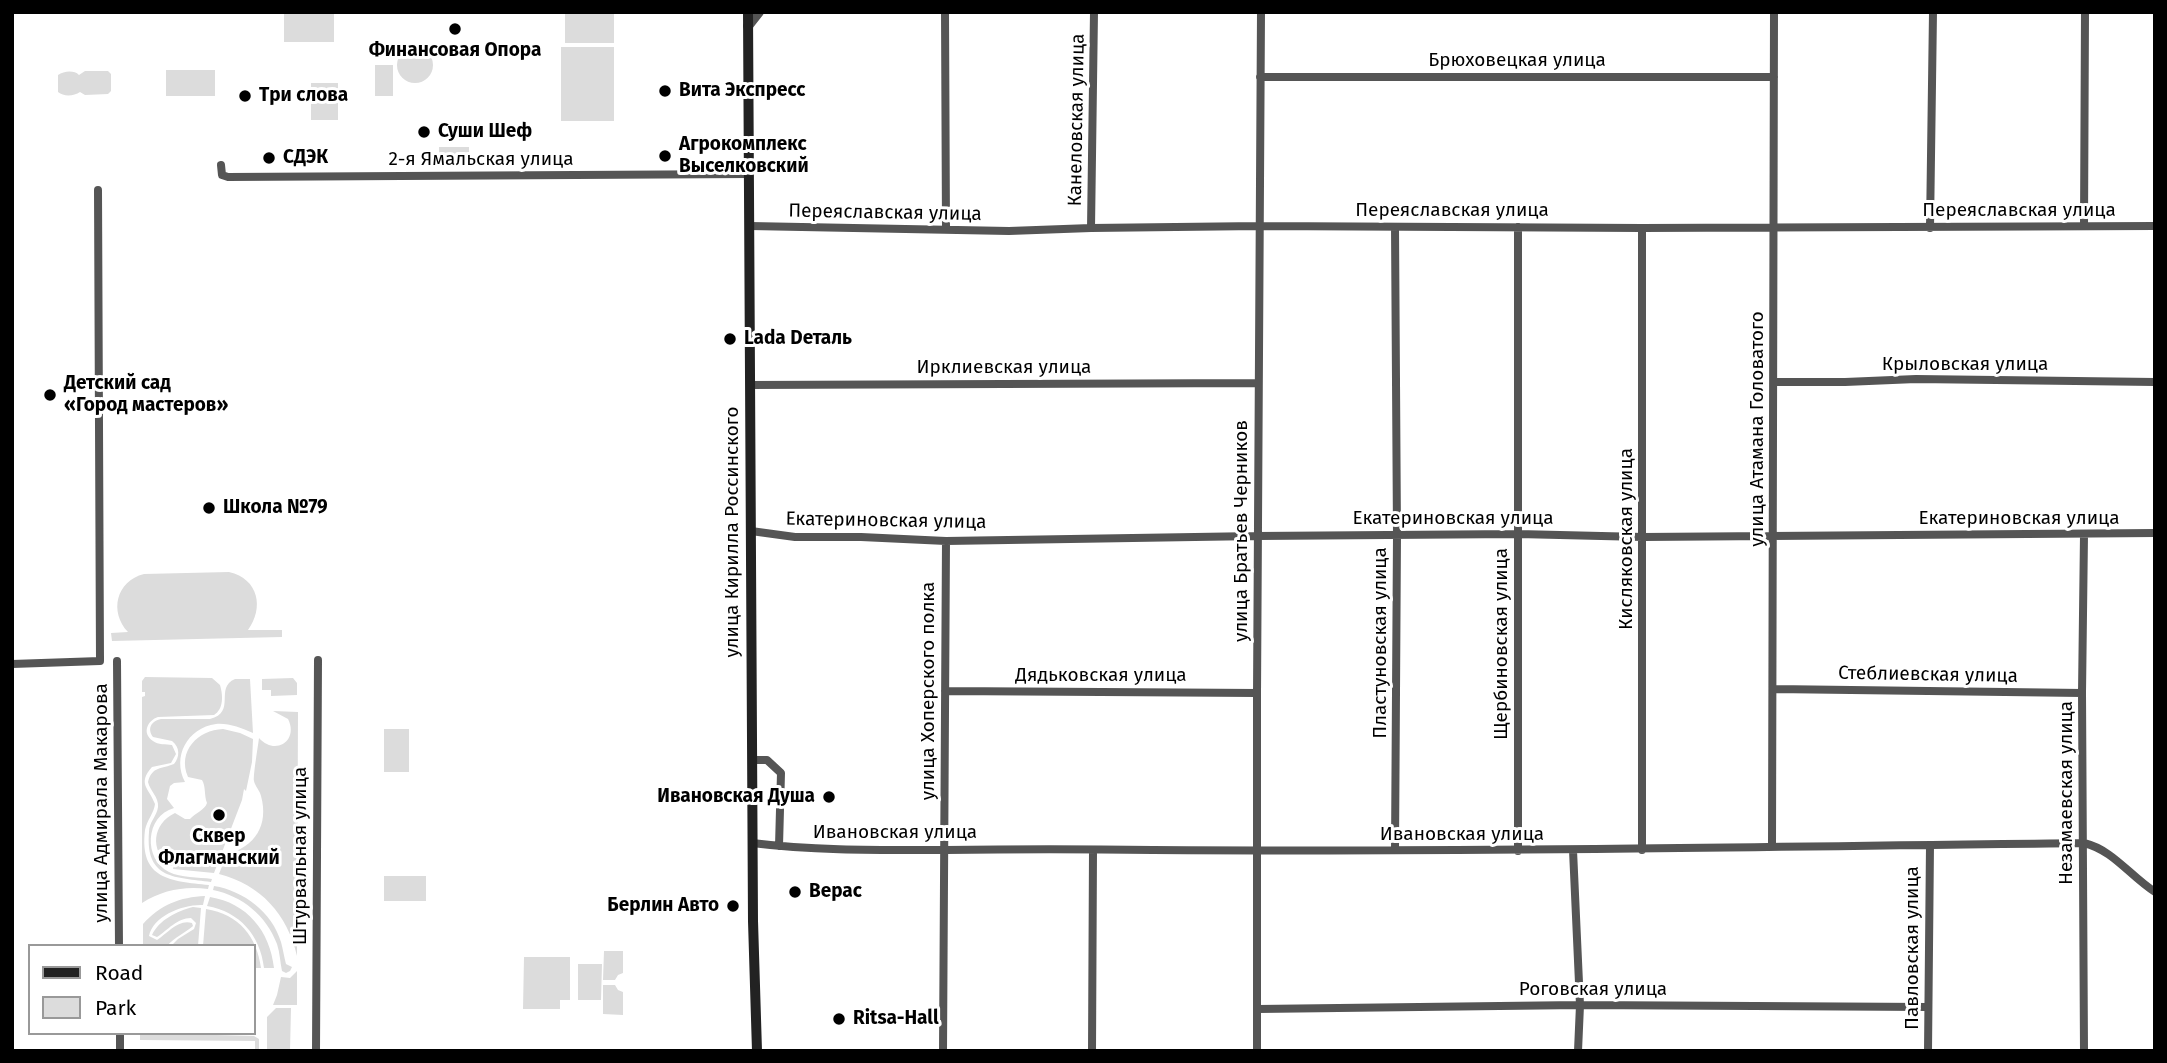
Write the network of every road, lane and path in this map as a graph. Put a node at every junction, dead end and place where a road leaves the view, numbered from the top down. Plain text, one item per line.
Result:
1 (748, 12) edge
2 (759, 12) edge
3 (945, 12) edge
4 (1094, 12) edge
5 (1261, 12) edge
6 (1774, 12) edge
7 (1933, 12) edge
8 (2085, 12) edge
9 (748, 26) junction
10 (1260, 76) junction
11 (1774, 78) junction
12 (221, 165) dead end
13 (749, 174) junction
14 (98, 190) dead end
15 (750, 226) junction
16 (1260, 226) junction
17 (2084, 226) junction
18 (2155, 226) edge
19 (1395, 227) junction
20 (1518, 227) junction
21 (1091, 228) junction
22 (1642, 228) junction
23 (1773, 228) junction
24 (1930, 228) junction
25 (946, 230) junction
26 (1775, 382) junction
27 (2155, 382) edge
28 (1258, 383) junction
29 (750, 385) junction
30 (751, 531) junction
31 (1518, 534) junction
32 (2155, 534) edge
33 (1397, 535) junction
34 (2084, 535) junction
35 (1257, 536) junction
36 (1774, 536) junction
37 (1643, 537) junction
38 (946, 541) junction
39 (318, 660) dead end
40 (117, 661) dead end
41 (12, 664) edge
42 (1774, 689) junction
43 (945, 691) junction
44 (1257, 693) junction
45 (2082, 693) junction
46 (752, 760) junction
47 (752, 843) junction
48 (2084, 844) junction
49 (1930, 845) junction
50 (779, 846) junction
51 (1772, 846) junction
52 (1093, 849) junction
53 (944, 850) junction
54 (1395, 850) junction
55 (1573, 850) junction
56 (1642, 850) junction
57 (1256, 851) junction
58 (1518, 851) junction
59 (2155, 892) edge
60 (119, 944) edge
61 (1580, 1005) junction
62 (1928, 1007) junction
63 (1258, 1009) junction
64 (316, 1051) edge
65 (757, 1051) edge
66 (943, 1051) edge
67 (1092, 1051) edge
68 (1257, 1051) edge
69 (1578, 1051) edge
70 (1928, 1051) edge
71 (2084, 1051) edge

1 - 9 main road, улица Кирилла Россинского
2 - 9 street
3 - 25 street
4 - 21 street, Канеловская улица
5 - 10 street, улица Братьев Черников
6 - 11 street, улица Атамана Головатого
7 - 24 street
8 - 17 street
9 - 13 main road, улица Кирилла Россинского
10 - 11 street, Брюховецкая улица
10 - 16 street, улица Братьев Черников
11 - 23 street, улица Атамана Головатого
12 - 13 street, 2-я Ямальская улица
13 - 15 main road, улица Кирилла Россинского
14 - 41 street, улица Адмирала Макарова
15 - 25 street, Переяславская улица
15 - 29 main road, улица Кирилла Россинского
16 - 19 street, Переяславская улица
16 - 21 street, Переяславская улица
16 - 28 street, улица Братьев Черников
17 - 18 street, Переяславская улица
17 - 24 street, Переяславская улица
19 - 20 street, Переяславская улица
19 - 33 street, Пластуновская улица
20 - 22 street, Переяславская улица
20 - 31 street, Щербиновская улица
21 - 25 street, Переяславская улица
22 - 23 street, Переяславская улица
22 - 37 street, Кисляковская улица
23 - 24 street, Переяславская улица
23 - 26 street, улица Атамана Головатого
26 - 27 street, Крыловская улица
26 - 36 street, улица Атамана Головатого
28 - 29 street, Ирклиевская улица
28 - 35 street, улица Братьев Черников
29 - 30 main road, улица Кирилла Россинского
30 - 38 street, Екатериновская улица
30 - 46 main road, улица Кирилла Россинского
31 - 33 street, Екатериновская улица
31 - 37 street, Екатериновская улица
31 - 58 street, Щербиновская улица
32 - 34 street, Екатериновская улица
33 - 35 street, Екатериновская улица
33 - 54 street, Пластуновская улица
34 - 36 street, Екатериновская улица
34 - 45 street, Незамаевская улица
35 - 38 street, Екатериновская улица
35 - 44 street, улица Братьев Черников
36 - 37 street, Екатериновская улица
36 - 42 street, улица Атамана Головатого
37 - 56 street, Кисляковская улица
38 - 43 street, улица Хоперского полка
39 - 64 street, Штурвальная улица
40 - 60 street, улица Адмирала Макарова
42 - 45 street, Стеблиевская улица
42 - 51 street, улица Атамана Головатого
43 - 44 street, Дядьковская улица
43 - 53 street, улица Хоперского полка
44 - 57 street, улица Братьев Черников
45 - 48 street, Незамаевская улица
46 - 47 main road, улица Кирилла Россинского
46 - 50 street
47 - 50 street, Ивановская улица
47 - 65 main road, улица Кирилла Россинского
48 - 49 street, Ивановская улица
48 - 59 street, Ивановская улица
48 - 71 street, Незамаевская улица
49 - 51 street, Ивановская улица
49 - 62 street, Павловская улица
50 - 53 street, Ивановская улица
51 - 56 street, Ивановская улица
52 - 53 street, Ивановская улица
52 - 57 street, Ивановская улица
52 - 67 street
53 - 66 street, улица Хоперского полка
54 - 57 street, Ивановская улица
54 - 58 street, Ивановская улица
55 - 56 street, Ивановская улица
55 - 58 street, Ивановская улица
55 - 61 street
57 - 63 street, улица Братьев Черников
61 - 62 street, Роговская улица
61 - 63 street, Роговская улица
61 - 69 street
62 - 70 street, Павловская улица
63 - 68 street, улица Братьев Черников

